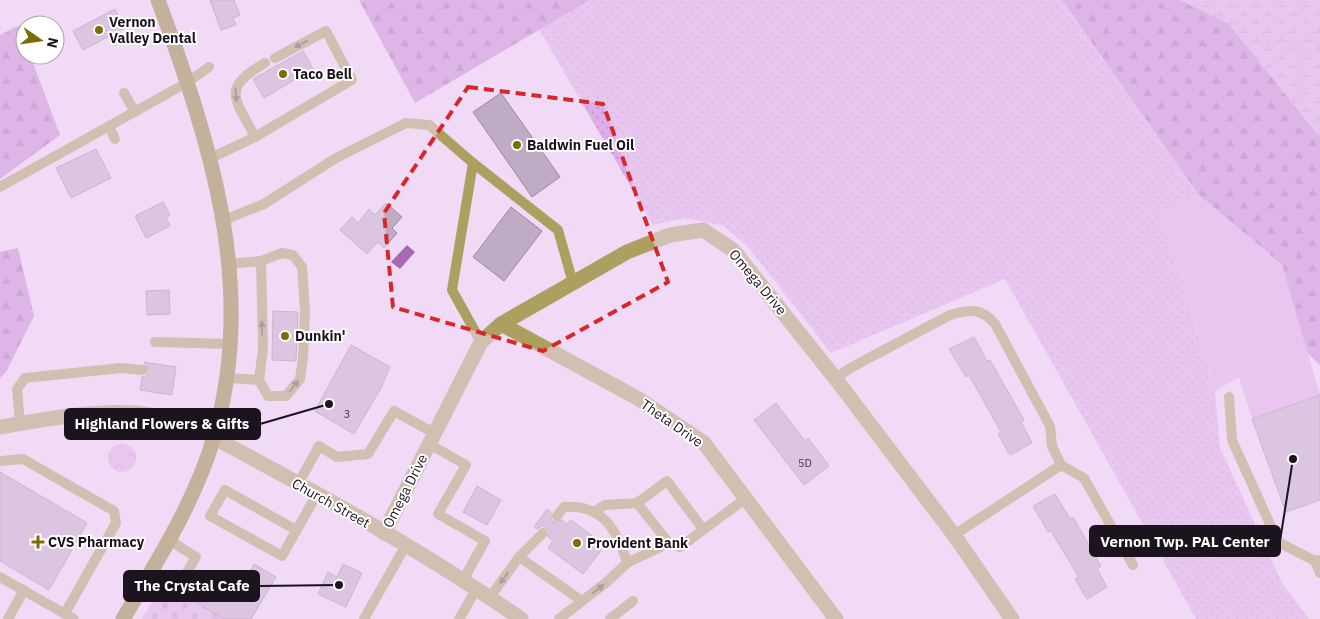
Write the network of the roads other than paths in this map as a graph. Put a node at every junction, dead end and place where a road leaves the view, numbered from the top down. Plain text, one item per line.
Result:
1 (158, 0) edge
2 (275, 58) dead end
3 (265, 63) dead end
4 (209, 67) dead end
5 (188, 82) junction
6 (124, 93) dead end
7 (135, 112) junction
8 (109, 126) junction
9 (255, 136) junction
10 (115, 139) dead end
11 (211, 158) junction
12 (472, 163) junction
13 (0, 188) edge
14 (224, 220) junction
15 (261, 261) junction
16 (229, 264) junction
17 (573, 283) junction
18 (501, 324) junction
19 (155, 342) dead end
20 (481, 342) junction
21 (230, 344) junction
22 (143, 370) dead end
23 (228, 378) junction
24 (835, 378) junction
25 (259, 380) junction
26 (1229, 397) dead end
27 (20, 423) junction
28 (0, 426) edge
29 (214, 438) junction
30 (432, 438) junction
31 (0, 461) edge
32 (1061, 465) junction
33 (298, 484) junction
34 (317, 494) junction
35 (745, 499) junction
36 (637, 503) junction
37 (595, 511) junction
38 (557, 516) dead end
39 (703, 529) junction
40 (296, 530) junction
41 (384, 533) junction
42 (543, 533) dead end
43 (954, 535) junction
44 (170, 540) junction
45 (669, 542) junction
46 (406, 546) junction
47 (519, 557) junction
48 (1318, 561) edge
49 (626, 563) junction
50 (1133, 564) dead end
51 (151, 572) junction
52 (1320, 574) edge
53 (0, 577) edge
54 (463, 580) junction
55 (477, 588) junction
56 (24, 590) junction
57 (490, 597) junction
58 (633, 601) dead end
59 (582, 602) junction
60 (70, 616) edge
61 (8, 619) edge
62 (123, 619) edge
63 (364, 619) edge
64 (459, 619) edge
65 (521, 619) edge
66 (559, 619) edge
67 (610, 619) edge
68 (836, 619) edge
69 (1012, 619) edge

1 - 5 main road
9 -> 2 lane
3 -> 9 lane
4 - 5 lane
5 - 7 lane
5 - 11 main road
6 - 7 lane
7 - 8 lane
8 - 10 lane
8 - 13 lane
9 - 11 lane
11 - 14 main road
12 - 14 lane
12 - 17 lane
12 - 20 lane
14 - 16 main road
15 - 16 lane
25 -> 15 lane
25 -> 15 lane
16 - 21 main road
17 - 18 street, Omega Drive
17 - 24 street, Omega Drive
18 - 20 street, Omega Drive
18 - 35 street, Theta Drive
19 - 21 lane
20 - 30 street, Omega Drive
21 - 23 main road
22 - 27 lane
23 - 25 lane
23 - 29 main road
24 - 32 lane
24 - 43 street, Omega Drive
26 - 48 lane
27 - 28 street, Church Street
27 - 29 street, Church Street
29 - 33 street, Church Street
29 - 44 main road
30 - 33 lane
30 - 41 street, Omega Drive
30 - 54 lane
31 - 60 lane
32 - 43 lane
32 - 50 lane
33 - 34 street, Church Street
34 - 40 lane
34 - 41 street, Church Street
35 - 39 lane
35 - 68 street, Theta Drive
36 - 37 lane
36 - 39 lane
36 - 45 lane
37 - 38 lane
37 - 49 lane
39 - 45 lane
40 - 40 lane
41 - 46 street, Church Street
42 - 47 lane
43 - 69 street, Omega Drive
44 - 51 main road
44 - 51 lane
45 - 49 lane
46 - 54 street, Church Street
46 - 63 lane
47 -> 57 lane
47 - 59 lane
48 - 52 lane
59 -> 49 lane
51 - 62 main road
53 - 56 lane
54 - 55 street, Church Street
55 - 57 street, Church Street
55 - 64 lane
56 - 60 lane
56 - 61 lane
57 - 65 street, Church Street
58 - 67 lane
59 - 66 lane

